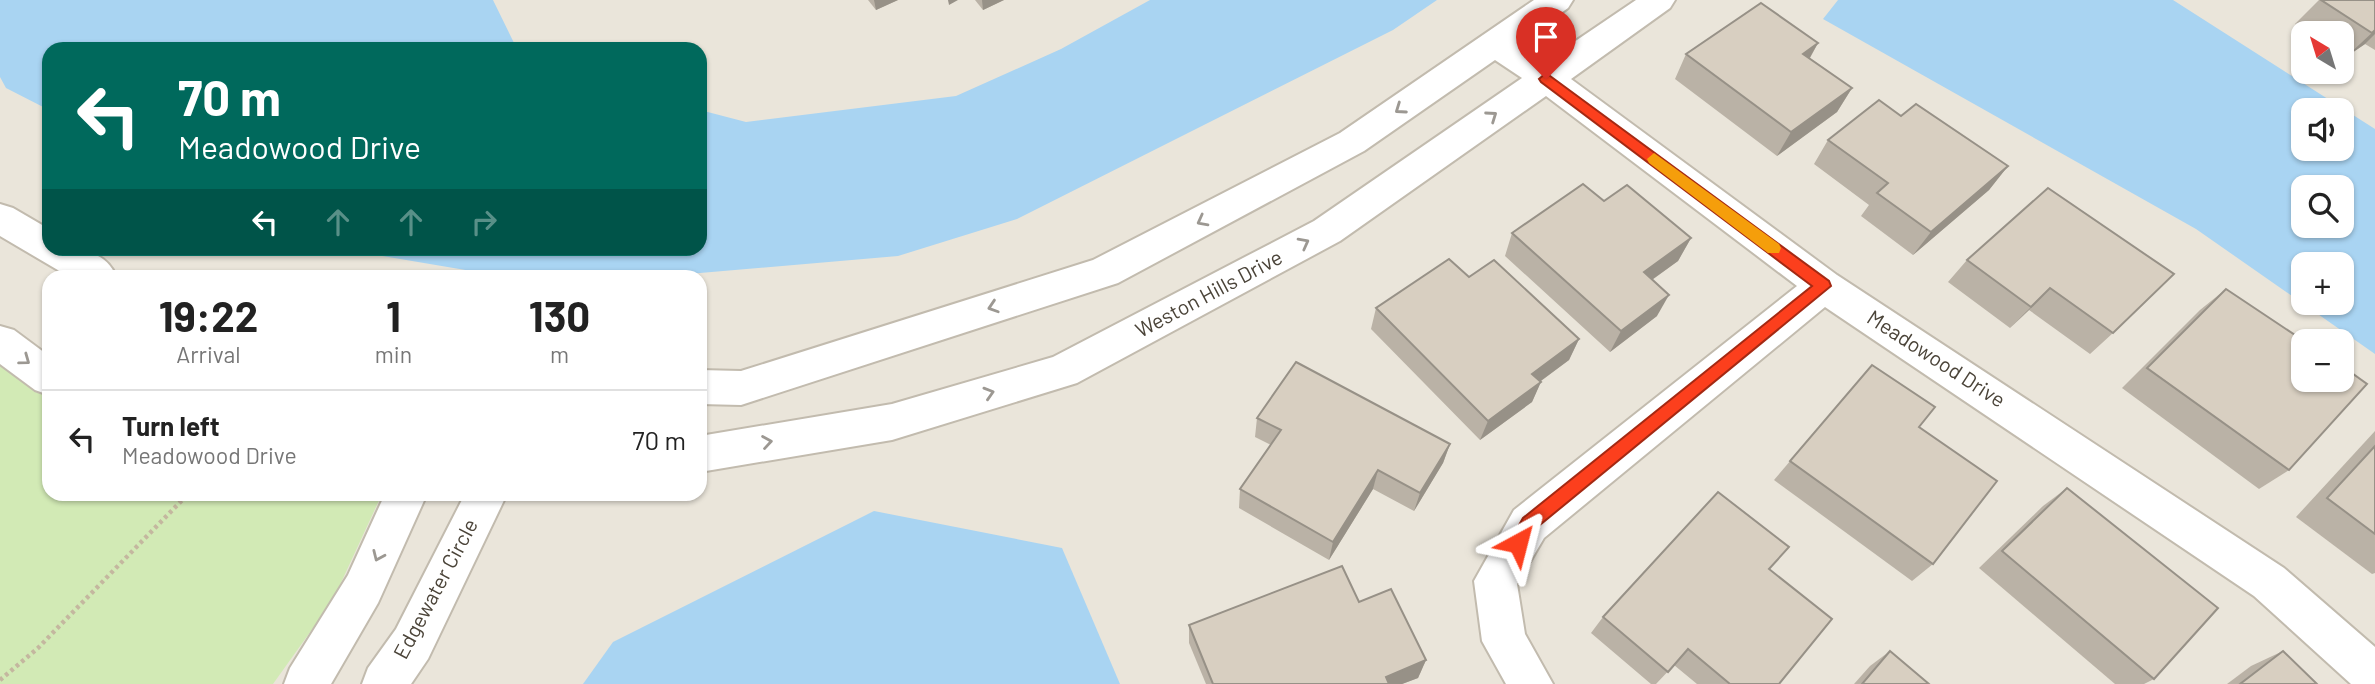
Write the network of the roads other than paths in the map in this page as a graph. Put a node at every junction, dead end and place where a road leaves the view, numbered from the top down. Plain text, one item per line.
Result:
1 (1557, 0) edge
2 (1659, 0) edge
3 (1494, 43) junction
4 (1546, 79) junction
5 (0, 218) edge
6 (42, 243) edge
7 (64, 256) edge
8 (88, 270) edge
9 (1824, 286) junction
10 (0, 342) edge
11 (42, 373) edge
12 (707, 387) edge
13 (707, 453) edge
14 (403, 501) edge
15 (482, 501) edge
16 (2375, 676) edge
17 (306, 684) edge
18 (384, 684) edge
19 (1531, 684) edge

1 - 3 street
2 - 4 street, Weston Hills Drive
3 - 4 street, Meadowood Drive
3 -> 12 street
4 - 9 street, Meadowood Drive
13 -> 4 street, Weston Hills Drive
5 - 6 street
7 - 8 street
9 - 16 street, Meadowood Drive
9 - 19 street
10 -> 11 street
14 -> 17 street
15 - 18 street, Edgewater Circle

